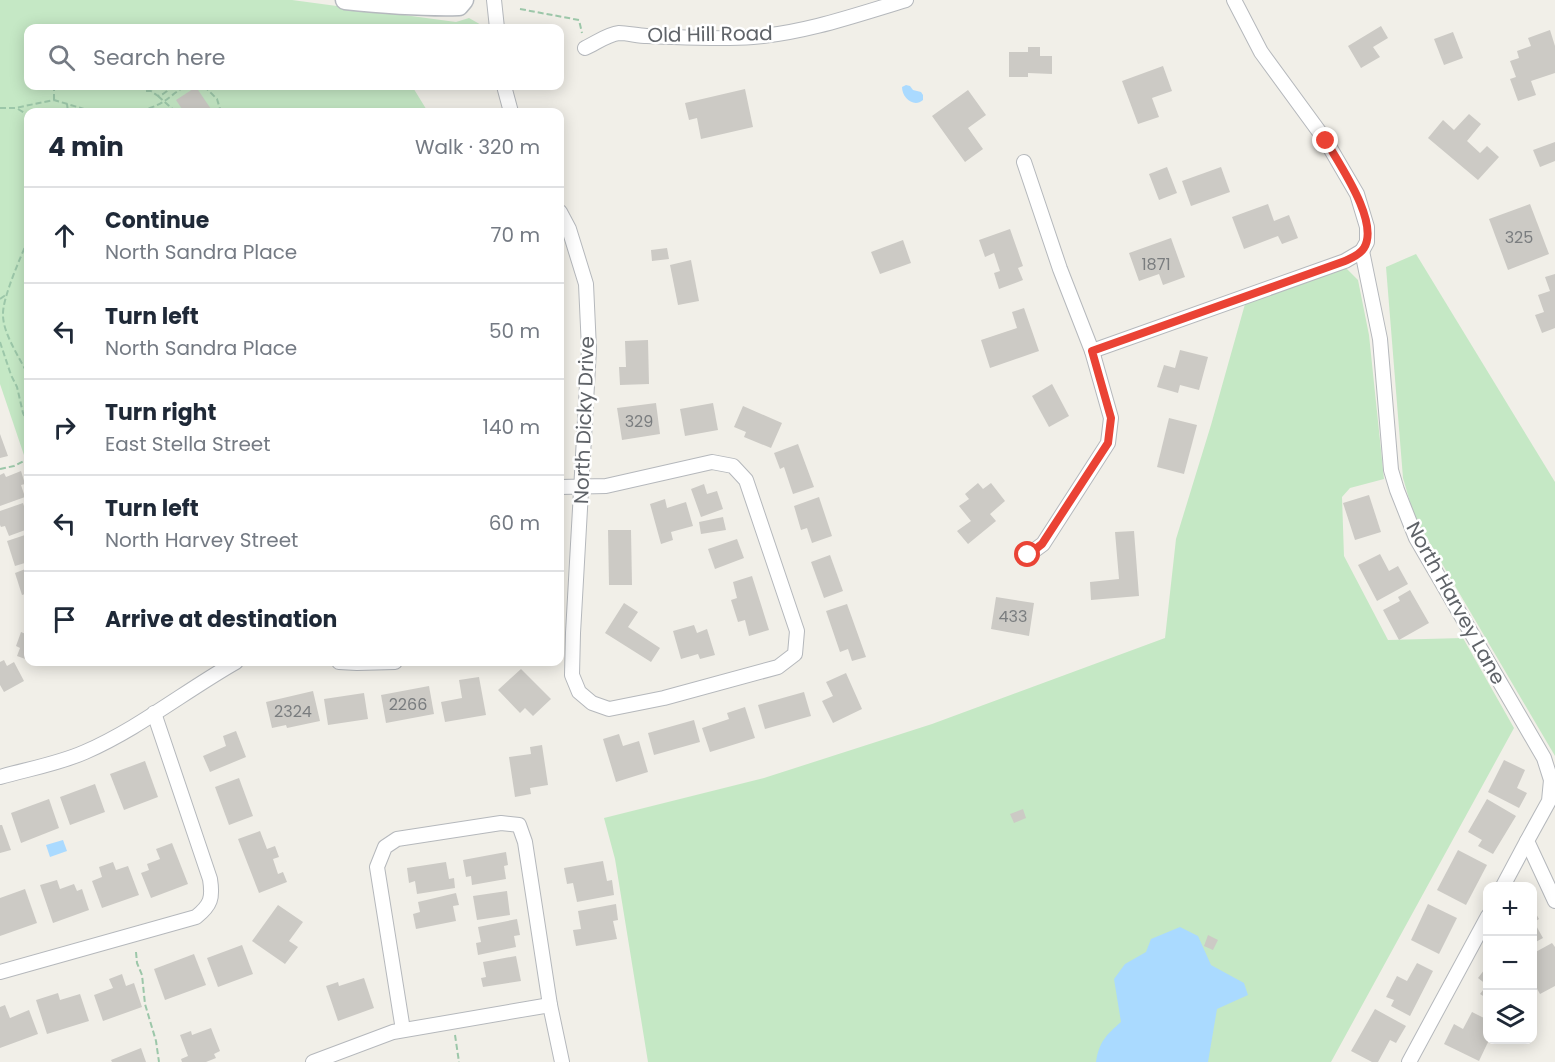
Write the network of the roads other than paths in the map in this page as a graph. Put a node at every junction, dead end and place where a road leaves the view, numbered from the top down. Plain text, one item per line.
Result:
1 (345, 0) edge
2 (464, 0) edge
3 (494, 0) edge
4 (906, 0) edge
5 (1234, 0) edge
6 (497, 24) edge
7 (585, 48) road end
8 (505, 90) edge
9 (510, 108) edge
10 (1024, 162) dead end
11 (564, 220) edge
12 (1362, 251) junction
13 (1092, 351) junction
14 (582, 486) junction
15 (564, 487) edge
16 (1028, 555) dead end
17 (566, 634) edge
18 (230, 666) edge
19 (154, 713) junction
20 (0, 777) edge
21 (1527, 842) junction
22 (1505, 882) edge
23 (1555, 901) edge
24 (1483, 925) edge
25 (0, 972) edge
26 (550, 1005) junction
27 (403, 1030) junction
28 (313, 1062) edge
29 (562, 1062) edge
30 (1409, 1062) edge

1 - 2 street
3 - 6 street
4 - 7 street, Old Hill Road
5 - 12 street, North Harvey Lane
8 - 9 street
10 - 13 street
11 - 14 street, North Dicky Drive
12 - 13 street
12 - 21 street, North Harvey Lane
13 - 16 street
14 - 15 street, North Dicky Drive
14 - 17 street, North Dicky Drive
14 - 17 street, North Dicky Drive
18 - 19 street
19 - 20 street
19 - 25 street
21 - 22 street, North Harvey Lane
21 - 23 street
24 - 30 street
26 - 27 street
26 - 27 street
26 - 29 street
27 - 28 street

